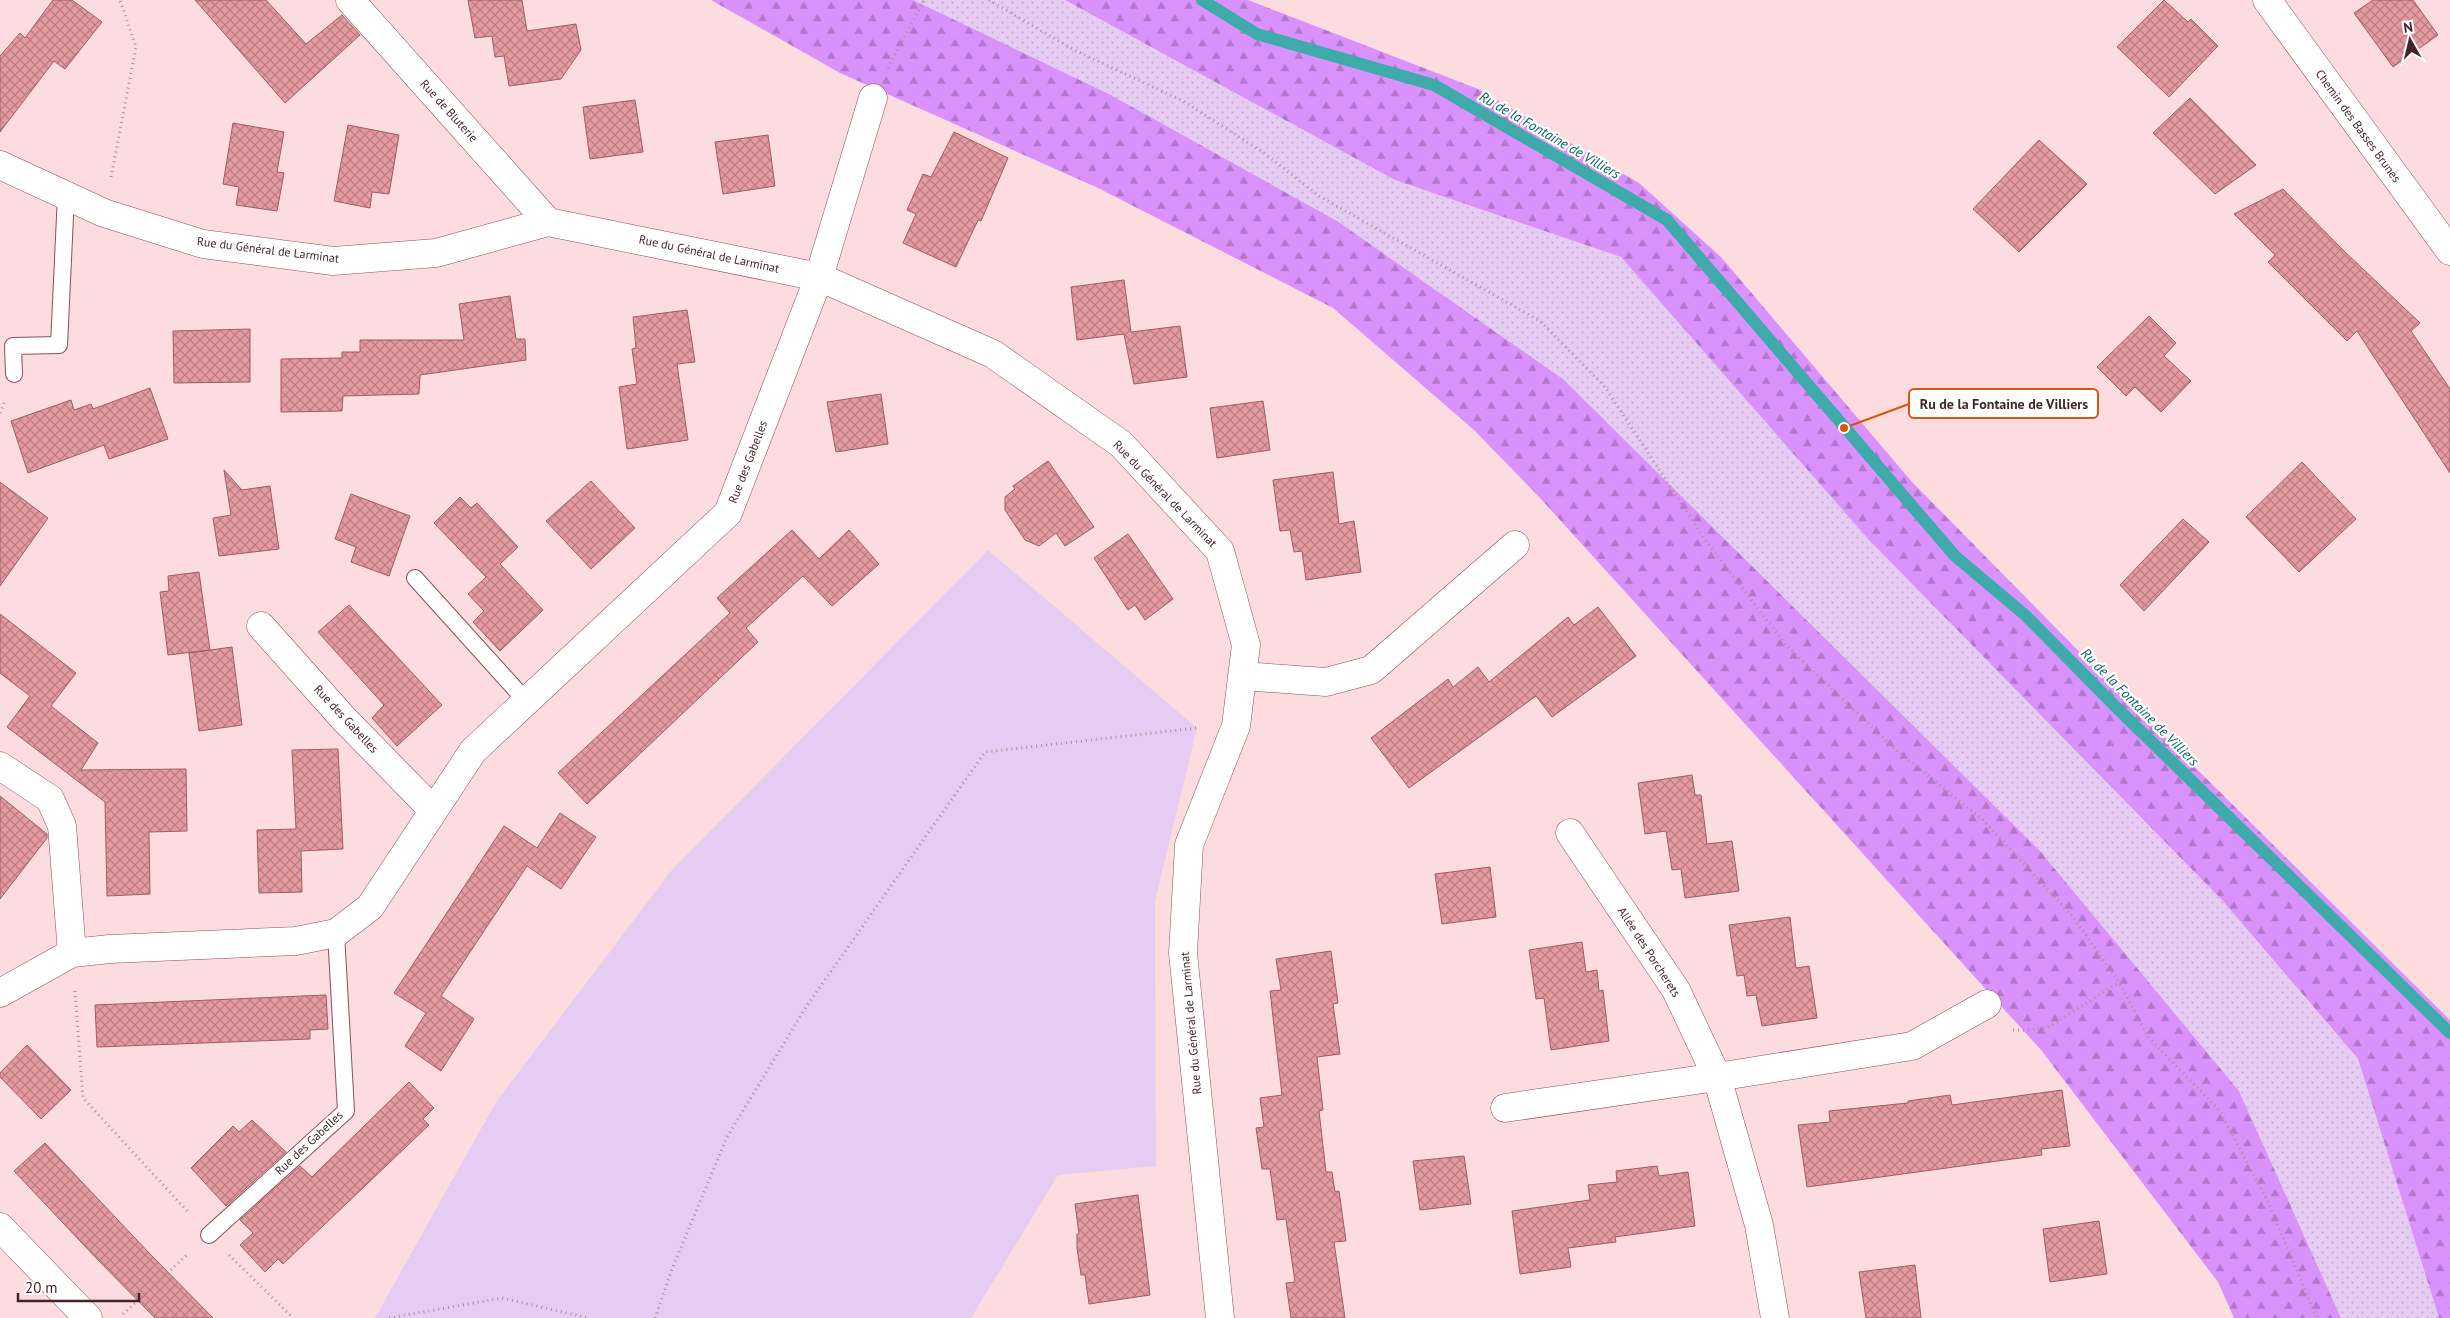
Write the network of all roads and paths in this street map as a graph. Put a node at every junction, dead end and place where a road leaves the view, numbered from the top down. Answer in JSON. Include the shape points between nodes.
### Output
{"nodes":[{"id":1,"x":120,"y":0,"type":"edge"},
{"id":2,"x":350,"y":0,"type":"edge"},
{"id":3,"x":924,"y":0,"type":"edge"},
{"id":4,"x":989,"y":0,"type":"edge"},
{"id":5,"x":2267,"y":0,"type":"edge"},
{"id":6,"x":873,"y":98,"type":"joint"},
{"id":7,"x":0,"y":165,"type":"edge"},
{"id":8,"x":66,"y":195,"type":"junction"},
{"id":9,"x":104,"y":213,"type":"junction"},
{"id":10,"x":548,"y":222,"type":"junction"},
{"id":11,"x":2450,"y":252,"type":"edge"},
{"id":12,"x":819,"y":277,"type":"junction"},
{"id":13,"x":14,"y":374,"type":"dead end"},
{"id":14,"x":1515,"y":545,"type":"dead end"},
{"id":15,"x":415,"y":578,"type":"dead end"},
{"id":16,"x":261,"y":626,"type":"dead end"},
{"id":17,"x":1242,"y":676,"type":"junction"},
{"id":18,"x":526,"y":701,"type":"junction"},
{"id":19,"x":1236,"y":726,"type":"junction"},
{"id":20,"x":0,"y":766,"type":"edge"},
{"id":21,"x":433,"y":810,"type":"junction"},
{"id":22,"x":1570,"y":833,"type":"dead end"},
{"id":23,"x":336,"y":933,"type":"junction"},
{"id":24,"x":72,"y":953,"type":"junction"},
{"id":25,"x":2119,"y":982,"type":"junction"},
{"id":26,"x":0,"y":992,"type":"edge"},
{"id":27,"x":1986,"y":1005,"type":"joint"},
{"id":28,"x":1717,"y":1077,"type":"junction"},
{"id":29,"x":1505,"y":1108,"type":"dead end"},
{"id":30,"x":0,"y":1227,"type":"edge"},
{"id":31,"x":209,"y":1235,"type":"junction"},
{"id":32,"x":88,"y":1318,"type":"edge"},
{"id":33,"x":118,"y":1318,"type":"edge"},
{"id":34,"x":293,"y":1318,"type":"edge"},
{"id":35,"x":389,"y":1318,"type":"edge"},
{"id":36,"x":590,"y":1318,"type":"edge"},
{"id":37,"x":655,"y":1318,"type":"edge"},
{"id":38,"x":1220,"y":1318,"type":"edge"},
{"id":39,"x":1775,"y":1318,"type":"edge"},
{"id":40,"x":2317,"y":1318,"type":"edge"}],
"edges":[{"from":1,"to":9,"type":"path","via":[[136,47]]},
{"from":2,"to":10,"type":"street","name":"Rue de Bluterie"},
{"from":3,"to":6,"type":"path"},
{"from":4,"to":25,"type":"path","via":[[1074,50],[1183,101],[1264,153],[1319,196],[1540,322],[1605,387],[1706,541],[1785,644],[1894,748],[1983,820],[2074,918]]},
{"from":5,"to":11,"type":"street","name":"Chemin des Basses Brunes"},
{"from":6,"to":12,"type":"street","name":"Rue des Gabelles"},
{"from":7,"to":8,"type":"street","name":"Rue du Général de Larminat"},
{"from":8,"to":9,"type":"street","name":"Rue du Général de Larminat"},
{"from":8,"to":13,"type":"lane","via":[[59,345],[13,346]]},
{"from":9,"to":10,"type":"street","name":"Rue du Général de Larminat","via":[[203,244],[333,261],[436,253]]},
{"from":10,"to":12,"type":"street","name":"Rue du Général de Larminat"},
{"from":12,"to":17,"type":"street","name":"Rue du Général de Larminat","via":[[993,354],[1121,444],[1220,551],[1246,645]]},
{"from":12,"to":18,"type":"street","name":"Rue des Gabelles","via":[[728,513]]},
{"from":14,"to":17,"type":"street","via":[[1371,670],[1326,682]]},
{"from":15,"to":18,"type":"lane"},
{"from":16,"to":21,"type":"street","name":"Rue des Gabelles","via":[[344,719]]},
{"from":17,"to":19,"type":"street","name":"Rue du Général de Larminat"},
{"from":18,"to":21,"type":"street","name":"Rue des Gabelles","via":[[473,751]]},
{"from":19,"to":37,"type":"path","via":[[985,752],[806,1007],[727,1137]]},
{"from":19,"to":38,"type":"street","name":"Rue du Général de Larminat","via":[[1190,845],[1183,953]]},
{"from":20,"to":24,"type":"street","via":[[50,799],[62,826]]},
{"from":21,"to":23,"type":"street","name":"Rue des Gabelles","via":[[370,907]]},
{"from":22,"to":28,"type":"street","name":"Allée des Porcherets","via":[[1676,990]]},
{"from":23,"to":24,"type":"street","name":"Rue des Gabelles","via":[[296,941]]},
{"from":23,"to":31,"type":"lane","name":"Rue des Gabelles","via":[[346,1110]]},
{"from":24,"to":26,"type":"street","name":"Rue des Gabelles"},
{"from":24,"to":31,"type":"path","via":[[83,1098]]},
{"from":25,"to":27,"type":"path","via":[[2051,1026],[2032,1030],[2008,1030]]},
{"from":25,"to":40,"type":"path","via":[[2149,1038],[2220,1111],[2267,1200]]},
{"from":27,"to":28,"type":"street","via":[[1912,1046]]},
{"from":28,"to":29,"type":"street"},
{"from":28,"to":39,"type":"street","name":"Allée des Porcherets","via":[[1759,1225]]},
{"from":30,"to":32,"type":"street"},
{"from":31,"to":33,"type":"path"},
{"from":31,"to":34,"type":"path"},
{"from":35,"to":36,"type":"path","via":[[502,1298]]}]}
